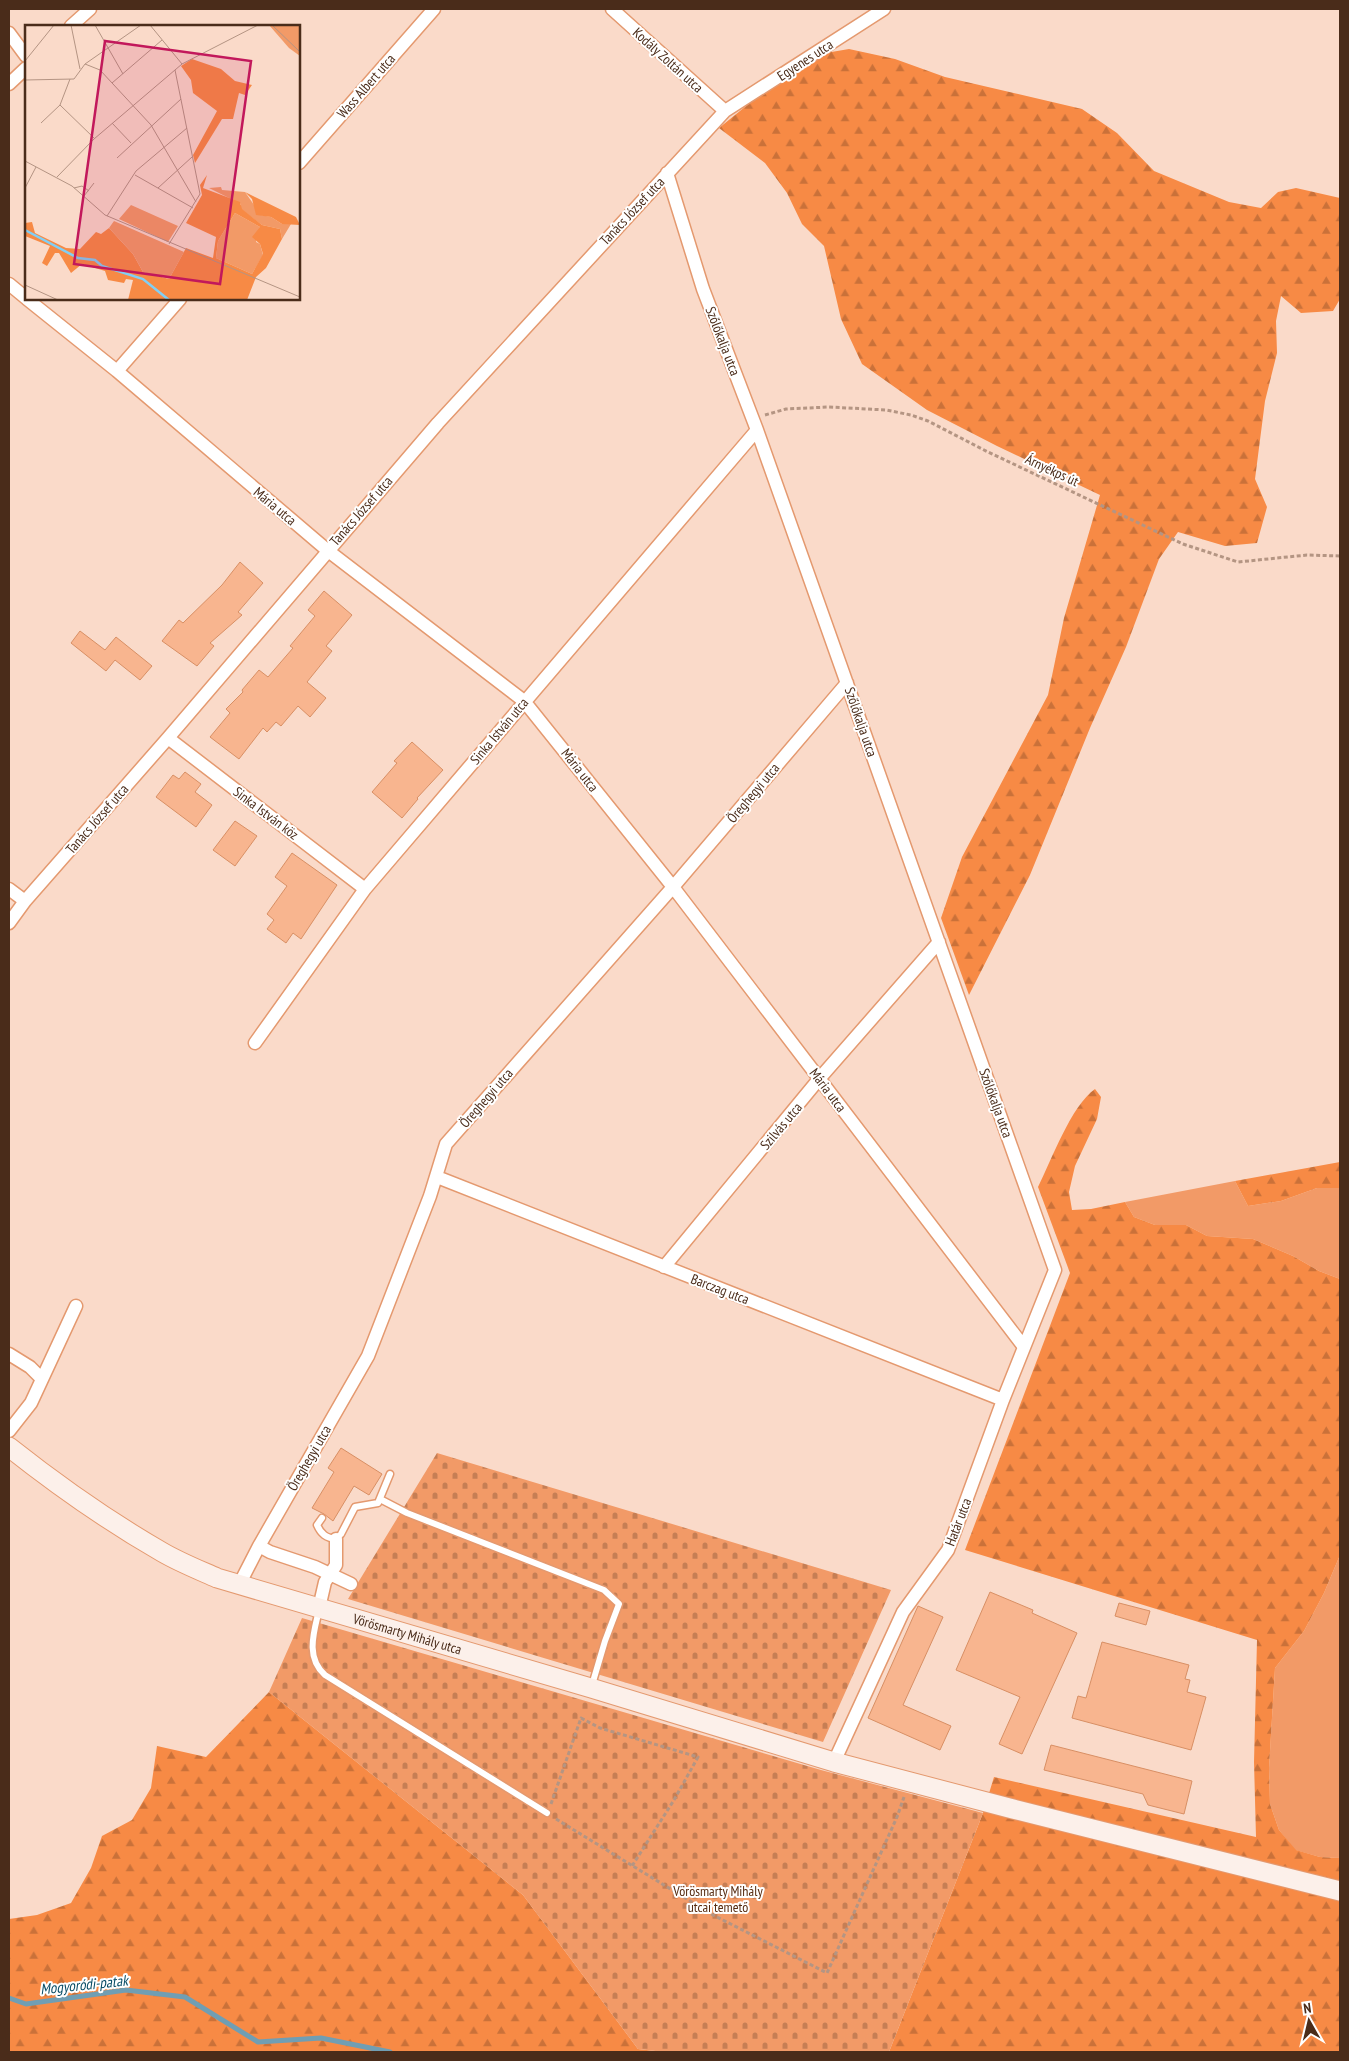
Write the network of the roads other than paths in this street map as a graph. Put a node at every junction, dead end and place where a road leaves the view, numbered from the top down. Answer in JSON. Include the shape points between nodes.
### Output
{"nodes":[{"id":1,"x":90,"y":9,"type":"edge"},
{"id":2,"x":434,"y":9,"type":"edge"},
{"id":3,"x":612,"y":9,"type":"edge"},
{"id":4,"x":884,"y":9,"type":"edge"},
{"id":5,"x":72,"y":25,"type":"edge"},
{"id":6,"x":9,"y":33,"type":"edge"},
{"id":7,"x":25,"y":55,"type":"edge"},
{"id":8,"x":25,"y":69,"type":"edge"},
{"id":9,"x":9,"y":84,"type":"edge"},
{"id":10,"x":725,"y":111,"type":"junction"},
{"id":11,"x":300,"y":162,"type":"edge"},
{"id":12,"x":667,"y":173,"type":"junction"},
{"id":13,"x":9,"y":284,"type":"edge"},
{"id":14,"x":25,"y":296,"type":"edge"},
{"id":15,"x":29,"y":300,"type":"edge"},
{"id":16,"x":179,"y":300,"type":"edge"},
{"id":17,"x":117,"y":371,"type":"junction"},
{"id":18,"x":755,"y":424,"type":"junction"},
{"id":19,"x":327,"y":550,"type":"junction"},
{"id":20,"x":847,"y":683,"type":"junction"},
{"id":21,"x":524,"y":701,"type":"junction"},
{"id":22,"x":168,"y":738,"type":"junction"},
{"id":23,"x":673,"y":887,"type":"junction"},
{"id":24,"x":9,"y":889,"type":"edge"},
{"id":25,"x":365,"y":889,"type":"junction"},
{"id":26,"x":25,"y":901,"type":"junction"},
{"id":27,"x":9,"y":923,"type":"edge"},
{"id":28,"x":939,"y":942,"type":"junction"},
{"id":29,"x":255,"y":1043,"type":"dead end"},
{"id":30,"x":819,"y":1080,"type":"junction"},
{"id":31,"x":437,"y":1177,"type":"junction"},
{"id":32,"x":664,"y":1266,"type":"junction"},
{"id":33,"x":1055,"y":1270,"type":"joint"},
{"id":34,"x":76,"y":1306,"type":"dead end"},
{"id":35,"x":1024,"y":1347,"type":"junction"},
{"id":36,"x":9,"y":1354,"type":"edge"},
{"id":37,"x":42,"y":1379,"type":"junction"},
{"id":38,"x":1003,"y":1400,"type":"junction"},
{"id":39,"x":9,"y":1431,"type":"edge"},
{"id":40,"x":9,"y":1448,"type":"edge"},
{"id":41,"x":390,"y":1474,"type":"dead end"},
{"id":42,"x":380,"y":1498,"type":"junction"},
{"id":43,"x":322,"y":1518,"type":"dead end"},
{"id":44,"x":336,"y":1539,"type":"junction"},
{"id":45,"x":259,"y":1546,"type":"junction"},
{"id":46,"x":330,"y":1574,"type":"junction"},
{"id":47,"x":351,"y":1584,"type":"dead end"},
{"id":48,"x":239,"y":1585,"type":"junction"},
{"id":49,"x":319,"y":1608,"type":"junction"},
{"id":50,"x":591,"y":1688,"type":"junction"},
{"id":51,"x":834,"y":1762,"type":"junction"},
{"id":52,"x":547,"y":1813,"type":"road end"},
{"id":53,"x":1340,"y":1892,"type":"edge"}],
"edges":[{"from":1,"to":5,"type":"street"},
{"from":2,"to":11,"type":"street","name":"Wass Albert utca"},
{"from":3,"to":10,"type":"street","name":"Kodály Zoltán utca"},
{"from":4,"to":10,"type":"street","name":"Egyenes utca"},
{"from":6,"to":7,"type":"street"},
{"from":8,"to":9,"type":"street"},
{"from":10,"to":12,"type":"street","name":"Tanács József utca"},
{"from":12,"to":18,"type":"street","name":"Szőlőkalja utca","via":[[703,289]]},
{"from":12,"to":19,"type":"street","name":"Tanács József utca","via":[[438,423]]},
{"from":13,"to":14,"type":"street","name":"Mária utca"},
{"from":15,"to":17,"type":"street","name":"Mária utca"},
{"from":16,"to":17,"type":"street"},
{"from":17,"to":19,"type":"street","name":"Mária utca"},
{"from":18,"to":20,"type":"street","name":"Szőlőkalja utca"},
{"from":18,"to":21,"type":"street","name":"Sinka István utca"},
{"from":19,"to":21,"type":"street","name":"Mária utca"},
{"from":19,"to":22,"type":"street","name":"Tanács József utca"},
{"from":20,"to":23,"type":"street","name":"Öreghegyi utca"},
{"from":20,"to":28,"type":"street","name":"Szőlőkalja utca"},
{"from":21,"to":23,"type":"street","name":"Mária utca"},
{"from":21,"to":25,"type":"street","name":"Sinka István utca"},
{"from":22,"to":25,"type":"street","name":"Sinka István köz"},
{"from":22,"to":26,"type":"street","name":"Tanács József utca"},
{"from":23,"to":30,"type":"street","name":"Mária utca"},
{"from":23,"to":31,"type":"street","name":"Öreghegyi utca","via":[[446,1144]]},
{"from":24,"to":26,"type":"street"},
{"from":25,"to":29,"type":"street","name":"Sinka István utca"},
{"from":26,"to":27,"type":"street","name":"Tanács József utca"},
{"from":28,"to":30,"type":"street","name":"Szilvás utca"},
{"from":28,"to":33,"type":"street","name":"Szőlőkalja utca"},
{"from":30,"to":32,"type":"street","name":"Szilvás utca"},
{"from":30,"to":35,"type":"street","name":"Mária utca"},
{"from":31,"to":32,"type":"street","name":"Barczag utca"},
{"from":31,"to":45,"type":"street","name":"Öreghegyi utca","via":[[368,1356]]},
{"from":32,"to":38,"type":"street","name":"Barczag utca"},
{"from":33,"to":35,"type":"street","name":"Határ utca"},
{"from":34,"to":37,"type":"street"},
{"from":35,"to":38,"type":"street","name":"Határ utca"},
{"from":36,"to":37,"type":"street"},
{"from":37,"to":39,"type":"street","via":[[31,1403]]},
{"from":38,"to":51,"type":"street","name":"Határ utca","via":[[948,1550],[903,1612]]},
{"from":40,"to":48,"type":"main road","name":"Vörösmarty Mihály utca","via":[[48,1478],[163,1553]]},
{"from":41,"to":42,"type":"lane"},
{"from":42,"to":44,"type":"lane","via":[[378,1503],[355,1507]]},
{"from":42,"to":50,"type":"lane","via":[[407,1513],[604,1590],[619,1604]]},
{"from":43,"to":44,"type":"lane","via":[[317,1524],[320,1532]]},
{"from":44,"to":46,"type":"street","via":[[336,1565]]},
{"from":45,"to":46,"type":"street"},
{"from":45,"to":48,"type":"street","name":"Öreghegyi utca"},
{"from":46,"to":47,"type":"street"},
{"from":46,"to":49,"type":"street"},
{"from":48,"to":49,"type":"main road","name":"Vörösmarty Mihály utca"},
{"from":49,"to":50,"type":"main road","name":"Vörösmarty Mihály utca"},
{"from":49,"to":52,"type":"lane","via":[[312,1646],[317,1668]]},
{"from":50,"to":51,"type":"main road","name":"Vörösmarty Mihály utca"},
{"from":51,"to":53,"type":"main road","name":"Vörösmarty Mihály utca"}]}
